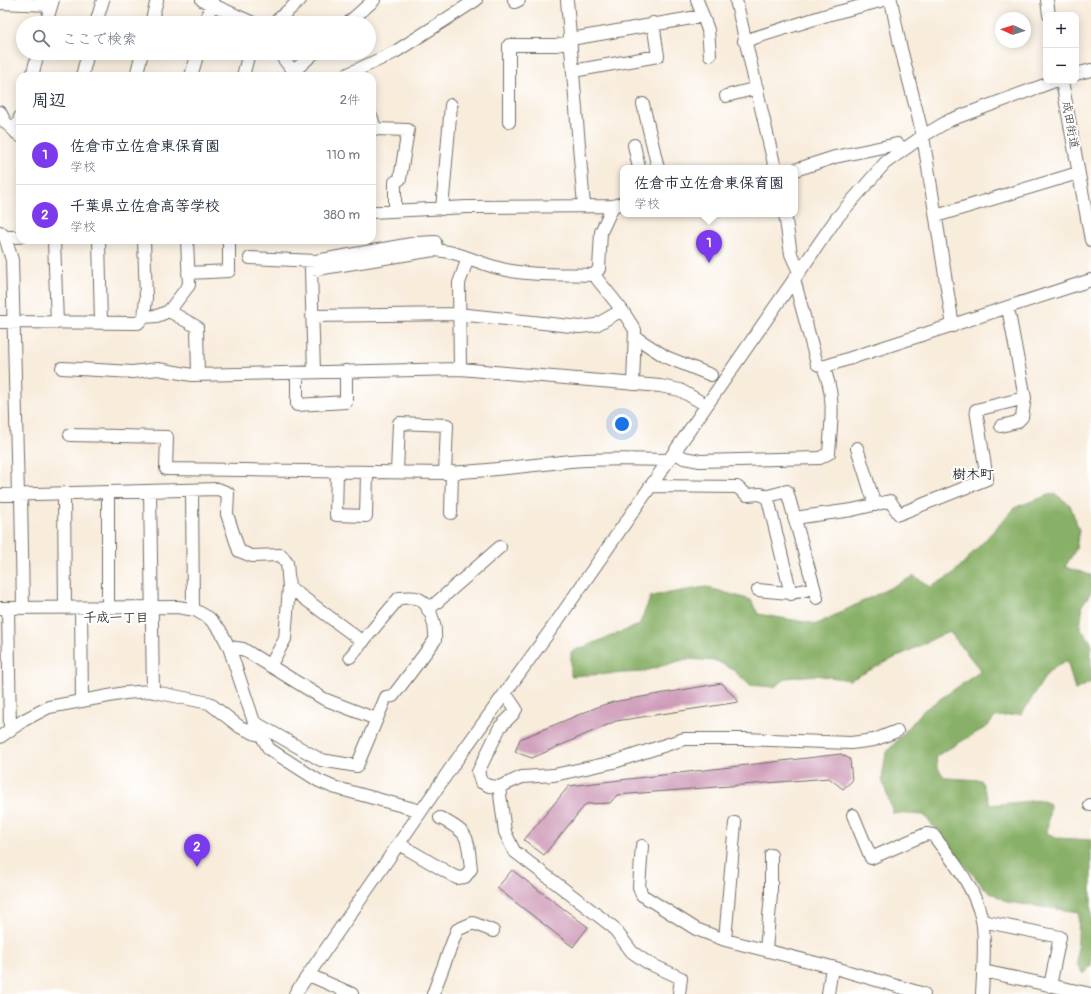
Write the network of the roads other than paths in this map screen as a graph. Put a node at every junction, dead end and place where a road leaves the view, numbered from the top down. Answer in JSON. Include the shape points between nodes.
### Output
{"nodes":[{"id":1,"x":103,"y":0,"type":"edge"},
{"id":2,"x":157,"y":0,"type":"edge"},
{"id":3,"x":300,"y":0,"type":"edge"},
{"id":4,"x":374,"y":0,"type":"edge"},
{"id":5,"x":476,"y":0,"type":"edge"},
{"id":6,"x":514,"y":0,"type":"edge"},
{"id":7,"x":519,"y":0,"type":"edge"},
{"id":8,"x":568,"y":0,"type":"edge"},
{"id":9,"x":697,"y":0,"type":"edge"},
{"id":10,"x":736,"y":0,"type":"edge"},
{"id":11,"x":884,"y":0,"type":"edge"},
{"id":12,"x":891,"y":0,"type":"edge"},
{"id":13,"x":1047,"y":0,"type":"edge"},
{"id":14,"x":208,"y":1,"type":"edge"},
{"id":15,"x":0,"y":3,"type":"edge"},
{"id":16,"x":52,"y":3,"type":"edge"},
{"id":17,"x":1049,"y":12,"type":"edge"},
{"id":18,"x":48,"y":16,"type":"edge"},
{"id":19,"x":98,"y":16,"type":"edge"},
{"id":20,"x":153,"y":16,"type":"edge"},
{"id":21,"x":207,"y":16,"type":"edge"},
{"id":22,"x":239,"y":16,"type":"edge"},
{"id":23,"x":282,"y":16,"type":"edge"},
{"id":24,"x":356,"y":16,"type":"edge"},
{"id":25,"x":703,"y":16,"type":"junction"},
{"id":26,"x":653,"y":23,"type":"junction"},
{"id":27,"x":571,"y":40,"type":"junction"},
{"id":28,"x":744,"y":41,"type":"junction"},
{"id":29,"x":710,"y":55,"type":"dead end"},
{"id":30,"x":36,"y":60,"type":"edge"},
{"id":31,"x":86,"y":60,"type":"edge"},
{"id":32,"x":140,"y":60,"type":"edge"},
{"id":33,"x":196,"y":60,"type":"edge"},
{"id":34,"x":247,"y":60,"type":"edge"},
{"id":35,"x":284,"y":60,"type":"edge"},
{"id":36,"x":308,"y":60,"type":"edge"},
{"id":37,"x":1091,"y":70,"type":"edge"},
{"id":38,"x":573,"y":71,"type":"junction"},
{"id":39,"x":33,"y":72,"type":"edge"},
{"id":40,"x":83,"y":72,"type":"edge"},
{"id":41,"x":137,"y":72,"type":"edge"},
{"id":42,"x":193,"y":72,"type":"edge"},
{"id":43,"x":244,"y":72,"type":"edge"},
{"id":44,"x":293,"y":72,"type":"edge"},
{"id":45,"x":297,"y":72,"type":"edge"},
{"id":46,"x":353,"y":72,"type":"edge"},
{"id":47,"x":1079,"y":73,"type":"edge"},
{"id":48,"x":1047,"y":84,"type":"edge"},
{"id":49,"x":1063,"y":84,"type":"edge"},
{"id":50,"x":757,"y":88,"type":"junction"},
{"id":51,"x":726,"y":96,"type":"dead end"},
{"id":52,"x":643,"y":104,"type":"dead end"},
{"id":53,"x":451,"y":105,"type":"dead end"},
{"id":54,"x":0,"y":112,"type":"edge"},
{"id":55,"x":509,"y":122,"type":"dead end"},
{"id":56,"x":376,"y":129,"type":"edge"},
{"id":57,"x":16,"y":132,"type":"edge"},
{"id":58,"x":923,"y":136,"type":"junction"},
{"id":59,"x":634,"y":144,"type":"dead end"},
{"id":60,"x":904,"y":149,"type":"junction"},
{"id":61,"x":638,"y":165,"type":"edge"},
{"id":62,"x":657,"y":165,"type":"edge"},
{"id":63,"x":774,"y":165,"type":"edge"},
{"id":64,"x":798,"y":169,"type":"edge"},
{"id":65,"x":1078,"y":173,"type":"junction"},
{"id":66,"x":618,"y":205,"type":"edge"},
{"id":67,"x":584,"y":206,"type":"junction"},
{"id":68,"x":442,"y":209,"type":"junction"},
{"id":69,"x":376,"y":212,"type":"edge"},
{"id":70,"x":395,"y":212,"type":"junction"},
{"id":71,"x":936,"y":216,"type":"junction"},
{"id":72,"x":785,"y":217,"type":"edge"},
{"id":73,"x":2,"y":234,"type":"edge"},
{"id":74,"x":16,"y":236,"type":"edge"},
{"id":75,"x":1091,"y":240,"type":"edge"},
{"id":76,"x":54,"y":244,"type":"edge"},
{"id":77,"x":99,"y":244,"type":"edge"},
{"id":78,"x":144,"y":244,"type":"edge"},
{"id":79,"x":187,"y":244,"type":"edge"},
{"id":80,"x":229,"y":244,"type":"edge"},
{"id":81,"x":437,"y":250,"type":"junction"},
{"id":82,"x":250,"y":258,"type":"dead end"},
{"id":83,"x":468,"y":258,"type":"junction"},
{"id":84,"x":188,"y":273,"type":"junction"},
{"id":85,"x":594,"y":275,"type":"junction"},
{"id":86,"x":797,"y":275,"type":"junction"},
{"id":87,"x":0,"y":279,"type":"edge"},
{"id":88,"x":12,"y":279,"type":"junction"},
{"id":89,"x":1091,"y":280,"type":"edge"},
{"id":90,"x":1008,"y":308,"type":"junction"},
{"id":91,"x":622,"y":310,"type":"junction"},
{"id":92,"x":169,"y":311,"type":"junction"},
{"id":93,"x":458,"y":314,"type":"junction"},
{"id":94,"x":312,"y":316,"type":"junction"},
{"id":95,"x":144,"y":317,"type":"junction"},
{"id":96,"x":0,"y":322,"type":"edge"},
{"id":97,"x":13,"y":322,"type":"junction"},
{"id":98,"x":57,"y":323,"type":"junction"},
{"id":99,"x":101,"y":323,"type":"junction"},
{"id":100,"x":953,"y":326,"type":"junction"},
{"id":101,"x":635,"y":337,"type":"junction"},
{"id":102,"x":823,"y":367,"type":"junction"},
{"id":103,"x":62,"y":368,"type":"dead end"},
{"id":104,"x":460,"y":369,"type":"junction"},
{"id":105,"x":346,"y":371,"type":"junction"},
{"id":106,"x":314,"y":372,"type":"junction"},
{"id":107,"x":297,"y":373,"type":"junction"},
{"id":108,"x":198,"y":375,"type":"junction"},
{"id":109,"x":711,"y":375,"type":"dead end"},
{"id":110,"x":633,"y":384,"type":"junction"},
{"id":111,"x":1026,"y":398,"type":"junction"},
{"id":112,"x":706,"y":405,"type":"junction"},
{"id":113,"x":1001,"y":426,"type":"dead end"},
{"id":114,"x":70,"y":434,"type":"dead end"},
{"id":115,"x":857,"y":448,"type":"dead end"},
{"id":116,"x":671,"y":456,"type":"junction"},
{"id":117,"x":337,"y":471,"type":"junction"},
{"id":118,"x":367,"y":472,"type":"junction"},
{"id":119,"x":397,"y":472,"type":"junction"},
{"id":120,"x":448,"y":472,"type":"junction"},
{"id":121,"x":650,"y":486,"type":"junction"},
{"id":122,"x":192,"y":490,"type":"junction"},
{"id":123,"x":150,"y":491,"type":"junction"},
{"id":124,"x":108,"y":492,"type":"junction"},
{"id":125,"x":64,"y":494,"type":"junction"},
{"id":126,"x":0,"y":495,"type":"edge"},
{"id":127,"x":20,"y":495,"type":"junction"},
{"id":128,"x":765,"y":497,"type":"junction"},
{"id":129,"x":875,"y":505,"type":"junction"},
{"id":130,"x":451,"y":512,"type":"dead end"},
{"id":131,"x":794,"y":518,"type":"junction"},
{"id":132,"x":500,"y":547,"type":"dead end"},
{"id":133,"x":289,"y":587,"type":"junction"},
{"id":134,"x":758,"y":590,"type":"dead end"},
{"id":135,"x":791,"y":594,"type":"junction"},
{"id":136,"x":108,"y":607,"type":"junction"},
{"id":137,"x":152,"y":607,"type":"junction"},
{"id":138,"x":4,"y":608,"type":"edge"},
{"id":139,"x":23,"y":608,"type":"junction"},
{"id":140,"x":65,"y":608,"type":"junction"},
{"id":141,"x":81,"y":608,"type":"junction"},
{"id":142,"x":193,"y":610,"type":"junction"},
{"id":143,"x":428,"y":610,"type":"junction"},
{"id":144,"x":363,"y":642,"type":"junction"},
{"id":145,"x":229,"y":647,"type":"junction"},
{"id":146,"x":350,"y":657,"type":"dead end"},
{"id":147,"x":270,"y":666,"type":"junction"},
{"id":148,"x":153,"y":692,"type":"junction"},
{"id":149,"x":505,"y":692,"type":"junction"},
{"id":150,"x":82,"y":701,"type":"junction"},
{"id":151,"x":376,"y":719,"type":"junction"},
{"id":152,"x":256,"y":727,"type":"junction"},
{"id":153,"x":10,"y":730,"type":"junction"},
{"id":154,"x":897,"y":731,"type":"dead end"},
{"id":155,"x":0,"y":737,"type":"edge"},
{"id":156,"x":498,"y":787,"type":"junction"},
{"id":157,"x":421,"y":811,"type":"junction"},
{"id":158,"x":853,"y":815,"type":"dead end"},
{"id":159,"x":440,"y":818,"type":"dead end"},
{"id":160,"x":735,"y":823,"type":"dead end"},
{"id":161,"x":399,"y":844,"type":"junction"},
{"id":162,"x":642,"y":846,"type":"dead end"},
{"id":163,"x":771,"y":855,"type":"dead end"},
{"id":164,"x":982,"y":921,"type":"junction"},
{"id":165,"x":493,"y":931,"type":"dead end"},
{"id":166,"x":725,"y":940,"type":"junction"},
{"id":167,"x":766,"y":950,"type":"junction"},
{"id":168,"x":832,"y":967,"type":"junction"},
{"id":169,"x":983,"y":971,"type":"junction"},
{"id":170,"x":309,"y":975,"type":"junction"},
{"id":171,"x":1050,"y":986,"type":"junction"},
{"id":172,"x":295,"y":994,"type":"edge"},
{"id":173,"x":352,"y":994,"type":"edge"},
{"id":174,"x":433,"y":994,"type":"edge"},
{"id":175,"x":678,"y":994,"type":"edge"},
{"id":176,"x":828,"y":994,"type":"edge"},
{"id":177,"x":924,"y":994,"type":"edge"},
{"id":178,"x":982,"y":994,"type":"edge"},
{"id":179,"x":1091,"y":994,"type":"edge"}],
"edges":[{"from":1,"to":19,"type":"street"},
{"from":2,"to":20,"type":"street"},
{"from":3,"to":23,"type":"street"},
{"from":4,"to":24,"type":"street"},
{"from":5,"to":46,"type":"street","via":[[396,52]]},
{"from":6,"to":7,"type":"street"},
{"from":8,"to":27,"type":"street"},
{"from":9,"to":25,"type":"street"},
{"from":10,"to":28,"type":"street"},
{"from":11,"to":28,"type":"street"},
{"from":12,"to":58,"type":"street"},
{"from":13,"to":17,"type":"street"},
{"from":14,"to":21,"type":"street"},
{"from":14,"to":22,"type":"street"},
{"from":15,"to":16,"type":"street"},
{"from":16,"to":18,"type":"street"},
{"from":25,"to":26,"type":"street"},
{"from":25,"to":29,"type":"street","via":[[708,30]]},
{"from":26,"to":27,"type":"street"},
{"from":26,"to":38,"type":"street","via":[[658,56]]},
{"from":27,"to":38,"type":"street"},
{"from":27,"to":55,"type":"street","via":[[556,45],[509,45]]},
{"from":28,"to":50,"type":"street"},
{"from":30,"to":39,"type":"street"},
{"from":31,"to":40,"type":"street"},
{"from":32,"to":41,"type":"street"},
{"from":33,"to":42,"type":"street"},
{"from":34,"to":43,"type":"street"},
{"from":35,"to":44,"type":"street"},
{"from":36,"to":45,"type":"street"},
{"from":37,"to":47,"type":"street"},
{"from":38,"to":67,"type":"street"},
{"from":48,"to":58,"type":"street","via":[[950,120]]},
{"from":49,"to":65,"type":"street","name":"成田街道"},
{"from":50,"to":51,"type":"street"},
{"from":50,"to":63,"type":"street"},
{"from":52,"to":62,"type":"street"},
{"from":53,"to":68,"type":"street"},
{"from":54,"to":57,"type":"street","via":[[5,122]]},
{"from":56,"to":70,"type":"street","via":[[408,130],[400,179],[395,182]]},
{"from":58,"to":60,"type":"street"},
{"from":58,"to":71,"type":"street"},
{"from":59,"to":61,"type":"street"},
{"from":60,"to":64,"type":"street","via":[[897,144],[869,149]]},
{"from":60,"to":86,"type":"street","via":[[885,163],[836,219]]},
{"from":65,"to":71,"type":"street"},
{"from":65,"to":75,"type":"street","name":"成田街道"},
{"from":66,"to":67,"type":"street"},
{"from":66,"to":85,"type":"street","via":[[602,232],[599,269]]},
{"from":67,"to":68,"type":"street"},
{"from":68,"to":70,"type":"street"},
{"from":69,"to":70,"type":"street"},
{"from":71,"to":100,"type":"street"},
{"from":72,"to":86,"type":"street"},
{"from":73,"to":74,"type":"street"},
{"from":73,"to":88,"type":"street","via":[[12,260]]},
{"from":76,"to":98,"type":"street"},
{"from":77,"to":99,"type":"street"},
{"from":78,"to":95,"type":"street"},
{"from":79,"to":84,"type":"street"},
{"from":80,"to":84,"type":"street","via":[[229,271]]},
{"from":81,"to":82,"type":"street","via":[[435,242],[316,261]]},
{"from":81,"to":83,"type":"street","via":[[454,252]]},
{"from":81,"to":94,"type":"street","via":[[311,270]]},
{"from":83,"to":85,"type":"street","via":[[514,272]]},
{"from":83,"to":93,"type":"street","via":[[459,283]]},
{"from":84,"to":92,"type":"street","via":[[189,285]]},
{"from":85,"to":91,"type":"street"},
{"from":86,"to":102,"type":"street","via":[[816,364]]},
{"from":86,"to":112,"type":"street"},
{"from":87,"to":88,"type":"street"},
{"from":88,"to":97,"type":"street"},
{"from":89,"to":90,"type":"street"},
{"from":90,"to":100,"type":"street"},
{"from":90,"to":111,"type":"street"},
{"from":91,"to":93,"type":"street","via":[[596,326],[580,327]]},
{"from":91,"to":101,"type":"street","via":[[635,330]]},
{"from":92,"to":95,"type":"street","via":[[157,316]]},
{"from":92,"to":108,"type":"street","via":[[196,327]]},
{"from":93,"to":94,"type":"street"},
{"from":93,"to":104,"type":"street"},
{"from":94,"to":106,"type":"street"},
{"from":95,"to":99,"type":"street","via":[[138,323]]},
{"from":96,"to":97,"type":"street"},
{"from":97,"to":98,"type":"street"},
{"from":97,"to":127,"type":"street"},
{"from":98,"to":99,"type":"street"},
{"from":100,"to":102,"type":"street"},
{"from":101,"to":109,"type":"street","via":[[666,357]]},
{"from":101,"to":110,"type":"street"},
{"from":102,"to":116,"type":"street","via":[[832,399],[829,453],[820,458],[700,461]]},
{"from":103,"to":108,"type":"street","via":[[133,372],[158,369]]},
{"from":104,"to":105,"type":"street"},
{"from":104,"to":110,"type":"street"},
{"from":105,"to":106,"type":"street"},
{"from":105,"to":107,"type":"street","via":[[346,402],[297,405]]},
{"from":106,"to":107,"type":"street"},
{"from":107,"to":108,"type":"street"},
{"from":110,"to":112,"type":"street","via":[[680,390]]},
{"from":111,"to":113,"type":"street","via":[[1022,417],[1017,422]]},
{"from":111,"to":129,"type":"street","via":[[976,410],[987,479],[899,514],[890,501]]},
{"from":112,"to":116,"type":"street"},
{"from":114,"to":117,"type":"street","via":[[167,437],[166,469]]},
{"from":115,"to":129,"type":"street"},
{"from":116,"to":120,"type":"street","via":[[571,461],[540,466]]},
{"from":116,"to":121,"type":"street"},
{"from":117,"to":118,"type":"street"},
{"from":117,"to":118,"type":"street","via":[[336,515],[366,516]]},
{"from":118,"to":119,"type":"street"},
{"from":119,"to":120,"type":"street"},
{"from":119,"to":120,"type":"street","via":[[399,423],[447,425]]},
{"from":120,"to":130,"type":"street"},
{"from":121,"to":128,"type":"street","via":[[737,487],[746,495],[761,494]]},
{"from":121,"to":149,"type":"street"},
{"from":122,"to":123,"type":"street"},
{"from":122,"to":133,"type":"street","via":[[218,489],[228,493],[227,514],[239,551],[252,556],[281,555],[287,563]]},
{"from":122,"to":142,"type":"street"},
{"from":123,"to":124,"type":"street"},
{"from":123,"to":137,"type":"street"},
{"from":124,"to":125,"type":"street"},
{"from":124,"to":136,"type":"street"},
{"from":125,"to":127,"type":"street"},
{"from":125,"to":140,"type":"street"},
{"from":126,"to":127,"type":"street"},
{"from":127,"to":139,"type":"street"},
{"from":128,"to":131,"type":"street","via":[[787,491]]},
{"from":128,"to":135,"type":"street","via":[[768,499]]},
{"from":129,"to":131,"type":"street"},
{"from":131,"to":135,"type":"street","via":[[815,592]]},
{"from":132,"to":143,"type":"street"},
{"from":133,"to":144,"type":"street"},
{"from":133,"to":147,"type":"street","via":[[285,639]]},
{"from":134,"to":135,"type":"street"},
{"from":136,"to":137,"type":"street"},
{"from":136,"to":141,"type":"street"},
{"from":137,"to":142,"type":"street"},
{"from":137,"to":148,"type":"street"},
{"from":138,"to":139,"type":"street"},
{"from":138,"to":153,"type":"street"},
{"from":139,"to":140,"type":"street"},
{"from":140,"to":141,"type":"street"},
{"from":141,"to":150,"type":"street"},
{"from":142,"to":145,"type":"street","via":[[209,618],[220,630]]},
{"from":143,"to":144,"type":"street","via":[[424,603],[416,598],[399,598]]},
{"from":143,"to":151,"type":"street","via":[[436,630],[435,640],[394,696],[386,697]]},
{"from":144,"to":146,"type":"street"},
{"from":145,"to":147,"type":"street","via":[[243,649]]},
{"from":145,"to":152,"type":"street"},
{"from":147,"to":151,"type":"street","via":[[324,699]]},
{"from":148,"to":150,"type":"street","via":[[125,693]]},
{"from":148,"to":152,"type":"street","via":[[209,703],[240,727],[256,734]]},
{"from":149,"to":156,"type":"street","via":[[516,709],[500,728],[478,772],[481,782]]},
{"from":149,"to":157,"type":"street"},
{"from":150,"to":153,"type":"street","via":[[49,708]]},
{"from":151,"to":152,"type":"street","via":[[357,766],[321,760]]},
{"from":152,"to":157,"type":"street","via":[[269,749],[319,781]]},
{"from":153,"to":155,"type":"street"},
{"from":154,"to":156,"type":"street","via":[[874,740],[851,743],[745,738],[684,739],[614,762],[554,775],[522,777]]},
{"from":156,"to":175,"type":"street","via":[[505,832],[514,851],[613,926],[632,952],[648,963],[681,978]]},
{"from":157,"to":161,"type":"street"},
{"from":158,"to":164,"type":"street","via":[[871,858],[926,834],[933,835],[962,872]]},
{"from":159,"to":161,"type":"street","via":[[457,826],[468,837],[471,869],[465,877],[458,878]]},
{"from":160,"to":166,"type":"street"},
{"from":161,"to":170,"type":"street"},
{"from":162,"to":166,"type":"street","via":[[639,888],[642,895],[696,929]]},
{"from":163,"to":167,"type":"street","via":[[772,895]]},
{"from":164,"to":169,"type":"street"},
{"from":164,"to":171,"type":"street","via":[[1060,937]]},
{"from":165,"to":174,"type":"street","via":[[474,923],[457,930]]},
{"from":166,"to":167,"type":"street"},
{"from":167,"to":168,"type":"street"},
{"from":168,"to":176,"type":"street"},
{"from":168,"to":177,"type":"street"},
{"from":169,"to":171,"type":"street"},
{"from":169,"to":178,"type":"street"},
{"from":170,"to":172,"type":"street"},
{"from":170,"to":173,"type":"street"},
{"from":171,"to":179,"type":"street"}]}
